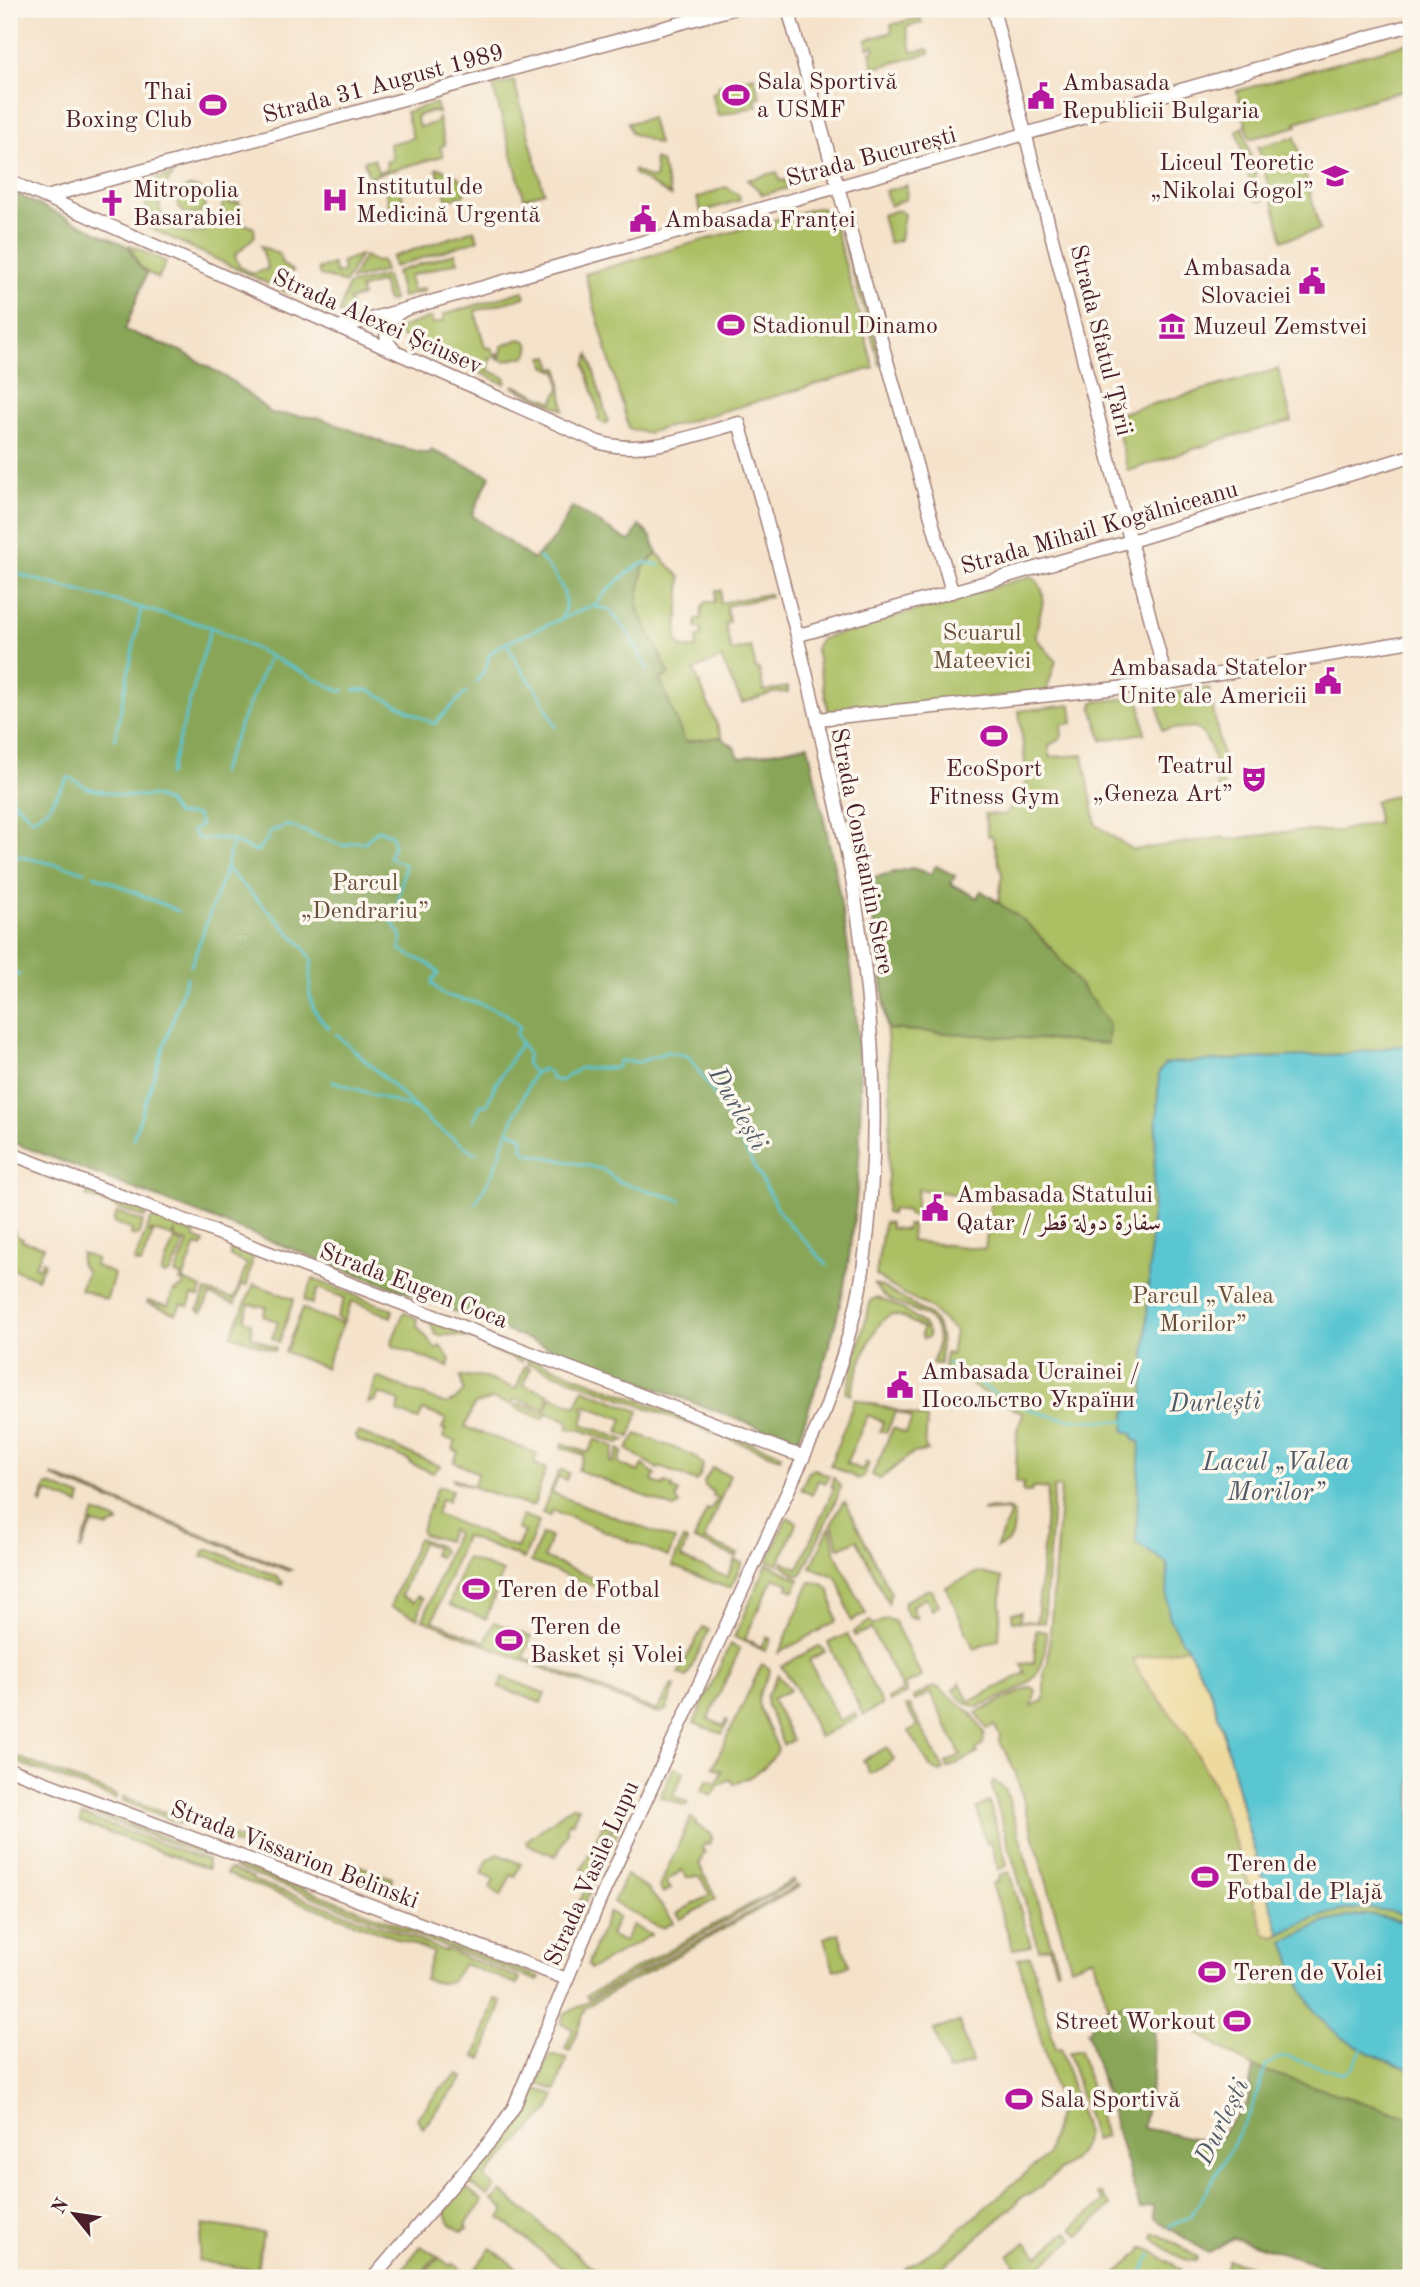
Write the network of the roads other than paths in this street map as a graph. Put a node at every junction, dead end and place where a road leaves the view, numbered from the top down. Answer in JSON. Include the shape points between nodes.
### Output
{"nodes":[{"id":1,"x":733,"y":9,"type":"edge"},
{"id":2,"x":788,"y":9,"type":"edge"},
{"id":3,"x":993,"y":9,"type":"edge"},
{"id":4,"x":1411,"y":25,"type":"edge"},
{"id":5,"x":1027,"y":135,"type":"junction"},
{"id":6,"x":9,"y":181,"type":"edge"},
{"id":7,"x":838,"y":187,"type":"junction"},
{"id":8,"x":46,"y":197,"type":"junction"},
{"id":9,"x":406,"y":309,"type":"junction"},
{"id":10,"x":342,"y":327,"type":"junction"},
{"id":11,"x":398,"y":353,"type":"junction"},
{"id":12,"x":739,"y":423,"type":"joint"},
{"id":13,"x":1411,"y":456,"type":"edge"},
{"id":14,"x":1131,"y":541,"type":"junction"},
{"id":15,"x":952,"y":592,"type":"junction"},
{"id":16,"x":799,"y":635,"type":"junction"},
{"id":17,"x":1411,"y":641,"type":"edge"},
{"id":18,"x":1167,"y":683,"type":"junction"},
{"id":19,"x":818,"y":719,"type":"junction"},
{"id":20,"x":9,"y":1153,"type":"edge"},
{"id":21,"x":804,"y":1456,"type":"junction"},
{"id":22,"x":9,"y":1769,"type":"edge"},
{"id":23,"x":567,"y":1979,"type":"junction"},
{"id":24,"x":373,"y":2278,"type":"edge"}],
"edges":[{"from":1,"to":8,"type":"main road","name":"Strada 31 August 1989"},
{"from":2,"to":7,"type":"main road"},
{"from":3,"to":5,"type":"main road","name":"Strada Sfatul Țării"},
{"from":4,"to":5,"type":"main road","name":"Strada București"},
{"from":5,"to":7,"type":"main road","name":"Strada București"},
{"from":5,"to":14,"type":"main road","name":"Strada Sfatul Țării"},
{"from":6,"to":8,"type":"main road","name":"Strada Alexei Șciusev"},
{"from":7,"to":9,"type":"main road","name":"Strada București"},
{"from":7,"to":15,"type":"main road"},
{"from":8,"to":10,"type":"main road","name":"Strada Alexei Șciusev"},
{"from":9,"to":10,"type":"main road","name":"Strada București"},
{"from":9,"to":11,"type":"main road","via":[[392,318],[386,330],[388,344]]},
{"from":10,"to":11,"type":"main road","name":"Strada Alexei Șciusev"},
{"from":11,"to":12,"type":"main road","name":"Strada Alexei Șciusev","via":[[615,447],[641,448]]},
{"from":12,"to":16,"type":"main road","name":"Strada Constantin Stere"},
{"from":13,"to":14,"type":"main road","name":"Strada Mihail Kogălniceanu"},
{"from":14,"to":15,"type":"main road","name":"Strada Mihail Kogălniceanu"},
{"from":14,"to":18,"type":"main road","name":"Strada Sfatul Țării"},
{"from":15,"to":16,"type":"main road","name":"Strada Mihail Kogălniceanu"},
{"from":16,"to":19,"type":"main road","name":"Strada Constantin Stere"},
{"from":17,"to":18,"type":"main road"},
{"from":18,"to":19,"type":"main road"},
{"from":19,"to":21,"type":"main road","name":"Strada Constantin Stere","via":[[853,883],[863,956],[872,1028],[875,1138],[872,1198],[856,1301],[830,1396]]},
{"from":20,"to":21,"type":"main road","name":"Strada Eugen Coca"},
{"from":21,"to":23,"type":"main road","name":"Strada Vasile Lupu"},
{"from":22,"to":23,"type":"main road","name":"Strada Vissarion Belinski"},
{"from":23,"to":24,"type":"main road","name":"Strada Vasile Lupu","via":[[506,2120]]}]}
